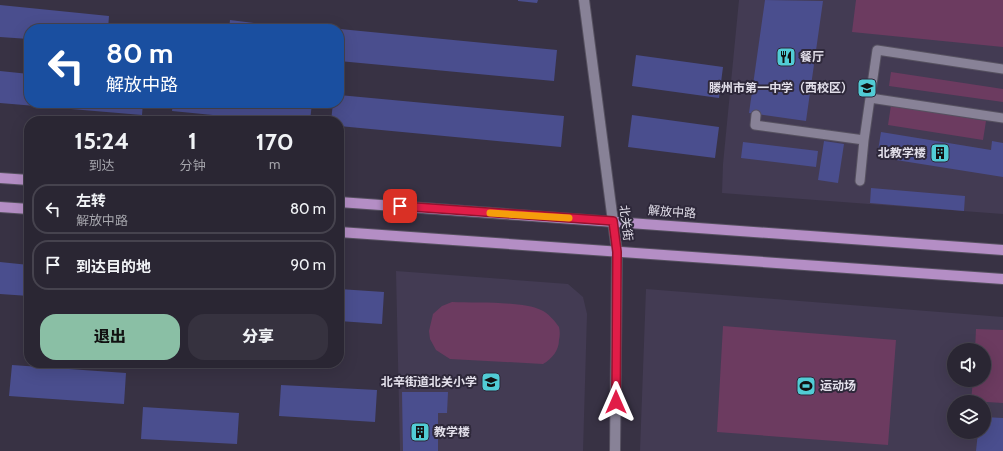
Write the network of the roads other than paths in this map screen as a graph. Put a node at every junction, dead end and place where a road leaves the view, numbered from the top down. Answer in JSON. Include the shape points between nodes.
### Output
{"nodes":[{"id":1,"x":584,"y":0,"type":"edge"},
{"id":2,"x":1003,"y":69,"type":"edge"},
{"id":3,"x":870,"y":98,"type":"junction"},
{"id":4,"x":756,"y":115,"type":"dead end"},
{"id":5,"x":1003,"y":118,"type":"edge"},
{"id":6,"x":864,"y":140,"type":"junction"},
{"id":7,"x":0,"y":178,"type":"edge"},
{"id":8,"x":24,"y":180,"type":"edge"},
{"id":9,"x":860,"y":181,"type":"dead end"},
{"id":10,"x":344,"y":202,"type":"edge"},
{"id":11,"x":0,"y":207,"type":"edge"},
{"id":12,"x":24,"y":209,"type":"edge"},
{"id":13,"x":613,"y":221,"type":"junction"},
{"id":14,"x":344,"y":232,"type":"edge"},
{"id":15,"x":1003,"y":250,"type":"edge"},
{"id":16,"x":617,"y":252,"type":"junction"},
{"id":17,"x":1003,"y":279,"type":"edge"},
{"id":18,"x":615,"y":451,"type":"edge"}],
"edges":[{"from":1,"to":13,"type":"street","name":"北关街"},
{"from":2,"to":3,"type":"lane","via":[[877,50]]},
{"from":3,"to":5,"type":"lane"},
{"from":3,"to":6,"type":"lane"},
{"from":4,"to":6,"type":"lane","via":[[755,125]]},
{"from":6,"to":9,"type":"lane"},
{"from":7,"to":8,"type":"main road"},
{"from":10,"to":13,"type":"main road","name":"解放中路"},
{"from":11,"to":12,"type":"main road"},
{"from":13,"to":15,"type":"main road","name":"解放中路"},
{"from":13,"to":16,"type":"street","name":"北关街"},
{"from":14,"to":16,"type":"main road"},
{"from":16,"to":17,"type":"main road"},
{"from":16,"to":18,"type":"street","name":"北关街"}]}
